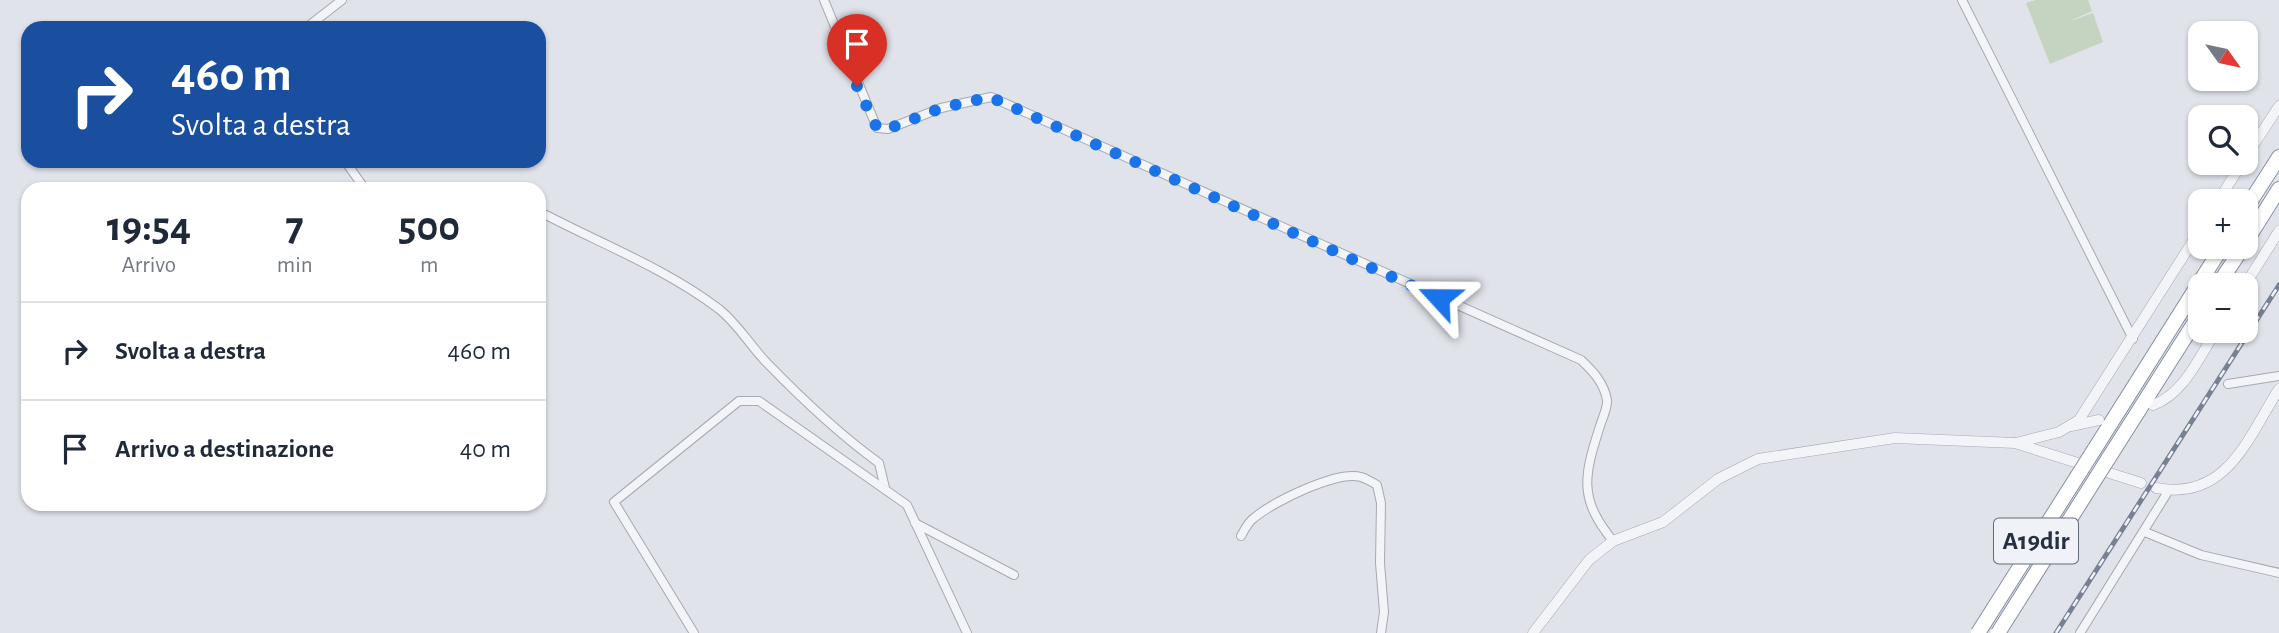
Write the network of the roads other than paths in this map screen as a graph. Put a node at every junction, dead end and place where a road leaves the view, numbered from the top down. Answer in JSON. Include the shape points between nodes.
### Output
{"nodes":[{"id":1,"x":342,"y":0,"type":"edge"},
{"id":2,"x":824,"y":0,"type":"edge"},
{"id":3,"x":1962,"y":0,"type":"edge"},
{"id":4,"x":315,"y":21,"type":"edge"},
{"id":5,"x":2279,"y":106,"type":"edge"},
{"id":6,"x":2258,"y":139,"type":"edge"},
{"id":7,"x":2279,"y":157,"type":"edge"},
{"id":8,"x":2279,"y":189,"type":"edge"},
{"id":9,"x":2258,"y":190,"type":"edge"},
{"id":10,"x":546,"y":215,"type":"edge"},
{"id":11,"x":2258,"y":223,"type":"edge"},
{"id":12,"x":2279,"y":231,"type":"edge"},
{"id":13,"x":2188,"y":250,"type":"edge"},
{"id":14,"x":2214,"y":259,"type":"edge"},
{"id":15,"x":2253,"y":273,"type":"edge"},
{"id":16,"x":2188,"y":333,"type":"edge"},
{"id":17,"x":2133,"y":339,"type":"junction"},
{"id":18,"x":2208,"y":343,"type":"edge"},
{"id":19,"x":2279,"y":376,"type":"edge"},
{"id":20,"x":2228,"y":384,"type":"dead end"},
{"id":21,"x":2279,"y":389,"type":"edge"},
{"id":22,"x":2153,"y":405,"type":"dead end"},
{"id":23,"x":2099,"y":420,"type":"dead end"},
{"id":24,"x":2071,"y":426,"type":"junction"},
{"id":25,"x":2015,"y":443,"type":"junction"},
{"id":26,"x":2141,"y":483,"type":"dead end"},
{"id":27,"x":885,"y":488,"type":"junction"},
{"id":28,"x":2157,"y":488,"type":"dead end"},
{"id":29,"x":2169,"y":490,"type":"junction"},
{"id":30,"x":915,"y":523,"type":"junction"},
{"id":31,"x":2146,"y":532,"type":"junction"},
{"id":32,"x":1241,"y":536,"type":"dead end"},
{"id":33,"x":1613,"y":541,"type":"junction"},
{"id":34,"x":2279,"y":573,"type":"edge"},
{"id":35,"x":1014,"y":576,"type":"dead end"},
{"id":36,"x":694,"y":633,"type":"edge"},
{"id":37,"x":967,"y":633,"type":"edge"},
{"id":38,"x":1381,"y":633,"type":"edge"},
{"id":39,"x":1533,"y":633,"type":"edge"},
{"id":40,"x":1978,"y":633,"type":"edge"},
{"id":41,"x":1998,"y":633,"type":"edge"},
{"id":42,"x":2080,"y":633,"type":"edge"}],
"edges":[{"from":1,"to":4,"type":"street"},
{"from":2,"to":33,"type":"street","via":[[877,128],[888,129],[941,108],[990,97],[1581,360],[1597,375],[1607,402],[1588,464],[1586,492],[1596,520]]},
{"from":3,"to":17,"type":"street"},
{"from":5,"to":6,"type":"street"},
{"from":7,"to":9,"type":"highway"},
{"from":8,"to":11,"type":"highway"},
{"from":10,"to":27,"type":"street","via":[[611,244],[719,309],[799,395],[879,463]]},
{"from":12,"to":15,"type":"street"},
{"from":13,"to":17,"type":"street"},
{"from":14,"to":40,"type":"highway","number":"A19dir","bridge":true},
{"from":16,"to":41,"type":"highway","number":"A19dir","bridge":true},
{"from":17,"to":24,"type":"street","via":[[2087,410]]},
{"from":18,"to":22,"type":"street","via":[[2181,385]]},
{"from":19,"to":20,"type":"street"},
{"from":21,"to":29,"type":"street","via":[[2219,477],[2189,490]]},
{"from":23,"to":24,"type":"street"},
{"from":24,"to":25,"type":"street","via":[[2041,439]]},
{"from":25,"to":26,"type":"street"},
{"from":25,"to":33,"type":"street","via":[[1895,438],[1758,459],[1718,479],[1663,522]]},
{"from":27,"to":30,"type":"street","via":[[907,505]]},
{"from":27,"to":36,"type":"street","via":[[759,401],[739,401],[614,502]]},
{"from":28,"to":29,"type":"street"},
{"from":29,"to":31,"type":"street"},
{"from":30,"to":35,"type":"street"},
{"from":30,"to":37,"type":"street"},
{"from":31,"to":34,"type":"street","via":[[2201,555]]},
{"from":31,"to":42,"type":"street"},
{"from":32,"to":38,"type":"street","via":[[1251,520],[1276,502],[1312,488],[1360,477],[1377,485],[1384,612]]},
{"from":33,"to":39,"type":"street","via":[[1588,560]]}]}
